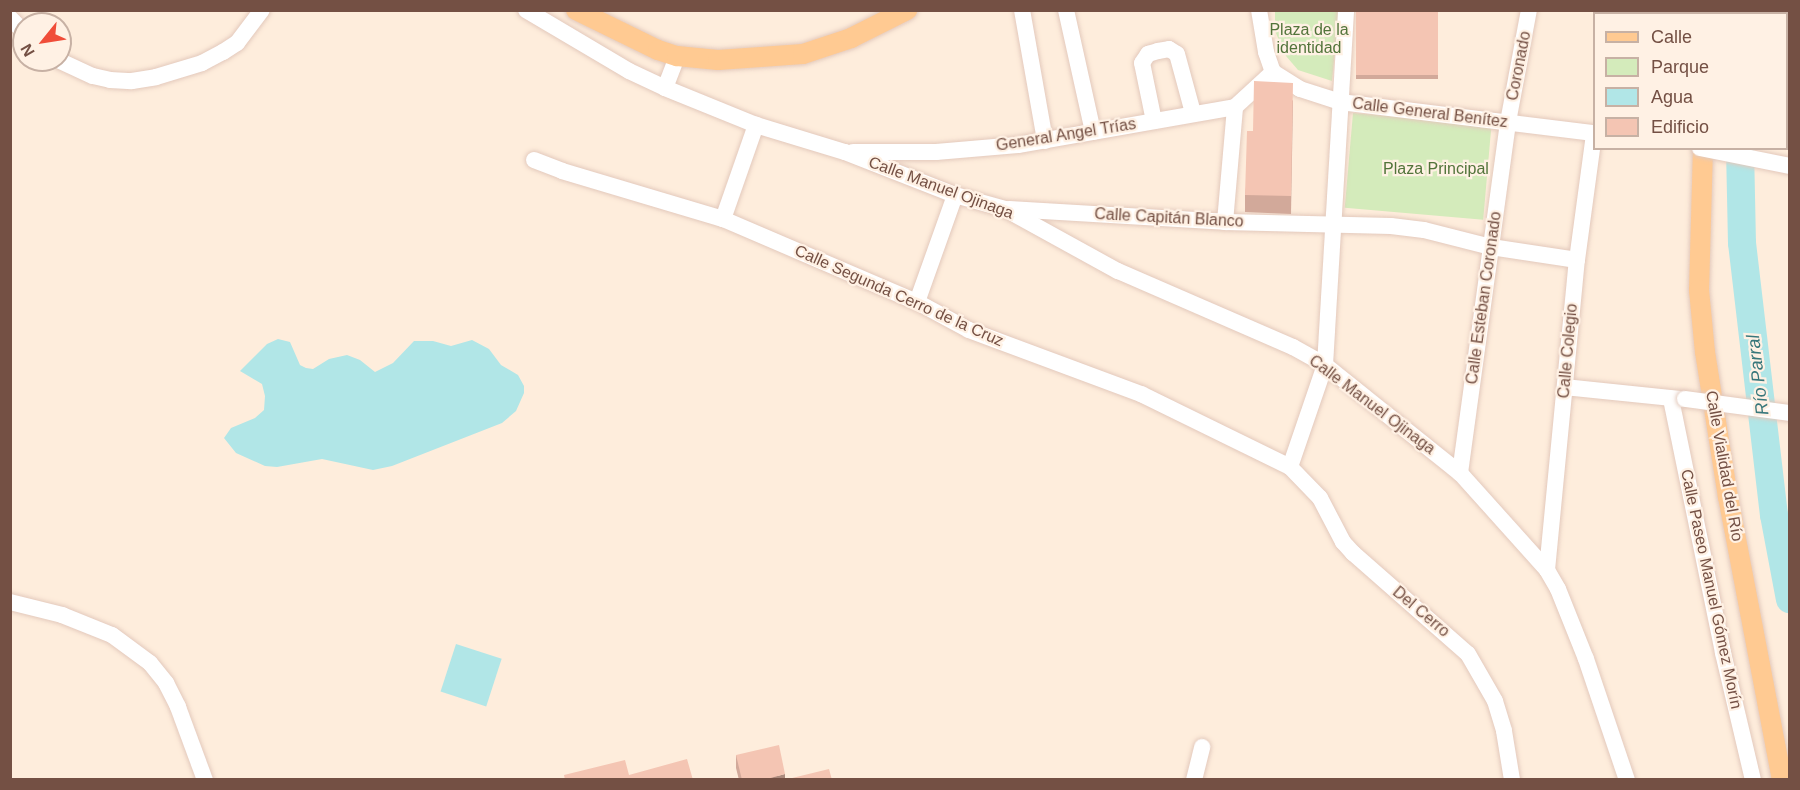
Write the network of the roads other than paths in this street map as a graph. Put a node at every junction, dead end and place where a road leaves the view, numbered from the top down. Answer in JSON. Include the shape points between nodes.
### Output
{"nodes":[{"id":1,"x":262,"y":10,"type":"edge"},
{"id":2,"x":526,"y":10,"type":"edge"},
{"id":3,"x":576,"y":10,"type":"edge"},
{"id":4,"x":907,"y":10,"type":"edge"},
{"id":5,"x":1022,"y":10,"type":"edge"},
{"id":6,"x":1066,"y":10,"type":"edge"},
{"id":7,"x":1259,"y":10,"type":"edge"},
{"id":8,"x":1346,"y":10,"type":"edge"},
{"id":9,"x":1529,"y":10,"type":"edge"},
{"id":10,"x":677,"y":56,"type":"junction"},
{"id":11,"x":72,"y":67,"type":"edge"},
{"id":12,"x":1273,"y":72,"type":"junction"},
{"id":13,"x":665,"y":88,"type":"junction"},
{"id":14,"x":1340,"y":102,"type":"junction"},
{"id":15,"x":1235,"y":106,"type":"junction"},
{"id":16,"x":1193,"y":113,"type":"junction"},
{"id":17,"x":1154,"y":121,"type":"junction"},
{"id":18,"x":1508,"y":122,"type":"junction"},
{"id":19,"x":756,"y":125,"type":"junction"},
{"id":20,"x":1093,"y":132,"type":"junction"},
{"id":21,"x":1593,"y":133,"type":"edge"},
{"id":22,"x":1593,"y":140,"type":"edge"},
{"id":23,"x":1045,"y":141,"type":"junction"},
{"id":24,"x":1702,"y":150,"type":"edge"},
{"id":25,"x":1712,"y":150,"type":"edge"},
{"id":26,"x":845,"y":152,"type":"junction"},
{"id":27,"x":534,"y":159,"type":"dead end"},
{"id":28,"x":1790,"y":166,"type":"edge"},
{"id":29,"x":955,"y":195,"type":"junction"},
{"id":30,"x":1005,"y":208,"type":"junction"},
{"id":31,"x":723,"y":219,"type":"junction"},
{"id":32,"x":1225,"y":222,"type":"junction"},
{"id":33,"x":1333,"y":225,"type":"junction"},
{"id":34,"x":1491,"y":247,"type":"junction"},
{"id":35,"x":1577,"y":260,"type":"junction"},
{"id":36,"x":917,"y":302,"type":"junction"},
{"id":37,"x":1325,"y":365,"type":"junction"},
{"id":38,"x":1565,"y":387,"type":"junction"},
{"id":39,"x":1678,"y":399,"type":"junction"},
{"id":40,"x":1790,"y":413,"type":"edge"},
{"id":41,"x":1290,"y":467,"type":"junction"},
{"id":42,"x":1460,"y":473,"type":"junction"},
{"id":43,"x":1547,"y":570,"type":"junction"},
{"id":44,"x":10,"y":602,"type":"edge"},
{"id":45,"x":1202,"y":747,"type":"dead end"},
{"id":46,"x":205,"y":780,"type":"edge"},
{"id":47,"x":1194,"y":780,"type":"edge"},
{"id":48,"x":1512,"y":780,"type":"edge"},
{"id":49,"x":1627,"y":780,"type":"edge"},
{"id":50,"x":1753,"y":780,"type":"edge"},
{"id":51,"x":1782,"y":780,"type":"edge"}],
"edges":[{"from":1,"to":11,"type":"street","via":[[237,43],[182,70],[132,81],[110,80]]},
{"from":2,"to":13,"type":"street","name":"Calle Manuel Ojinaga","via":[[628,71]]},
{"from":3,"to":10,"type":"main road","via":[[641,44]]},
{"from":4,"to":10,"type":"main road","via":[[851,38],[803,54],[718,60]]},
{"from":5,"to":23,"type":"street"},
{"from":6,"to":20,"type":"street"},
{"from":7,"to":12,"type":"street"},
{"from":8,"to":14,"type":"street"},
{"from":9,"to":18,"type":"street","name":"Coronado"},
{"from":10,"to":13,"type":"street"},
{"from":12,"to":14,"type":"street","name":"Calle General Benítez","via":[[1300,89]]},
{"from":12,"to":15,"type":"street"},
{"from":13,"to":19,"type":"street","name":"Calle Manuel Ojinaga"},
{"from":14,"to":18,"type":"street","name":"Calle General Benítez"},
{"from":14,"to":33,"type":"street"},
{"from":15,"to":16,"type":"street","name":"General Angel Trías"},
{"from":15,"to":32,"type":"street"},
{"from":16,"to":17,"type":"street","name":"General Angel Trías"},
{"from":16,"to":17,"type":"street","via":[[1177,54],[1169,49],[1158,51],[1148,54],[1142,63]]},
{"from":17,"to":20,"type":"street","name":"General Angel Trías"},
{"from":18,"to":21,"type":"street","name":"Calle General Benítez"},
{"from":18,"to":34,"type":"street","name":"Calle Esteban Coronado"},
{"from":19,"to":26,"type":"street","name":"Calle Manuel Ojinaga"},
{"from":19,"to":31,"type":"street"},
{"from":20,"to":23,"type":"street","name":"General Angel Trías"},
{"from":22,"to":35,"type":"street","name":"Calle Colegio"},
{"from":23,"to":26,"type":"street","name":"General Angel Trías","via":[[936,152]]},
{"from":24,"to":51,"type":"main road","name":"Calle Vialidad del Río","via":[[1699,290],[1705,352],[1728,497]]},
{"from":25,"to":28,"type":"street","bridge":true},
{"from":26,"to":29,"type":"street","name":"Calle Manuel Ojinaga"},
{"from":27,"to":31,"type":"street","name":"Calle Segunda Cerro de la Cruz"},
{"from":29,"to":30,"type":"street","name":"Calle Manuel Ojinaga"},
{"from":29,"to":36,"type":"street"},
{"from":30,"to":32,"type":"street","name":"Calle Capitán Blanco"},
{"from":30,"to":37,"type":"street","name":"Calle Manuel Ojinaga","via":[[1118,271],[1293,347]]},
{"from":31,"to":36,"type":"street","name":"Calle Segunda Cerro de la Cruz"},
{"from":32,"to":33,"type":"street","name":"Calle Capitán Blanco"},
{"from":33,"to":34,"type":"street","name":"Calle Capitán Blanco","via":[[1424,230]]},
{"from":33,"to":37,"type":"street"},
{"from":34,"to":35,"type":"street","name":"Calle Capitán Blanco"},
{"from":34,"to":42,"type":"street","name":"Calle Esteban Coronado"},
{"from":35,"to":38,"type":"street","name":"Calle Colegio"},
{"from":36,"to":41,"type":"street","name":"Calle Segunda Cerro de la Cruz","via":[[969,330],[1142,394]]},
{"from":37,"to":41,"type":"street"},
{"from":37,"to":42,"type":"street","name":"Calle Manuel Ojinaga"},
{"from":38,"to":39,"type":"street"},
{"from":38,"to":43,"type":"street","name":"Calle Colegio"},
{"from":39,"to":40,"type":"street","bridge":true},
{"from":39,"to":50,"type":"street","name":"Calle Paseo Manuel Gómez Morín","via":[[1724,653]]},
{"from":41,"to":48,"type":"street","name":"Del Cerro","via":[[1320,498],[1353,553],[1468,654],[1495,701]]},
{"from":42,"to":43,"type":"street","name":"Calle Manuel Ojinaga"},
{"from":43,"to":49,"type":"street","via":[[1582,648]]},
{"from":44,"to":46,"type":"street","via":[[62,615],[112,635],[150,663],[174,699]]},
{"from":45,"to":47,"type":"street"}]}
